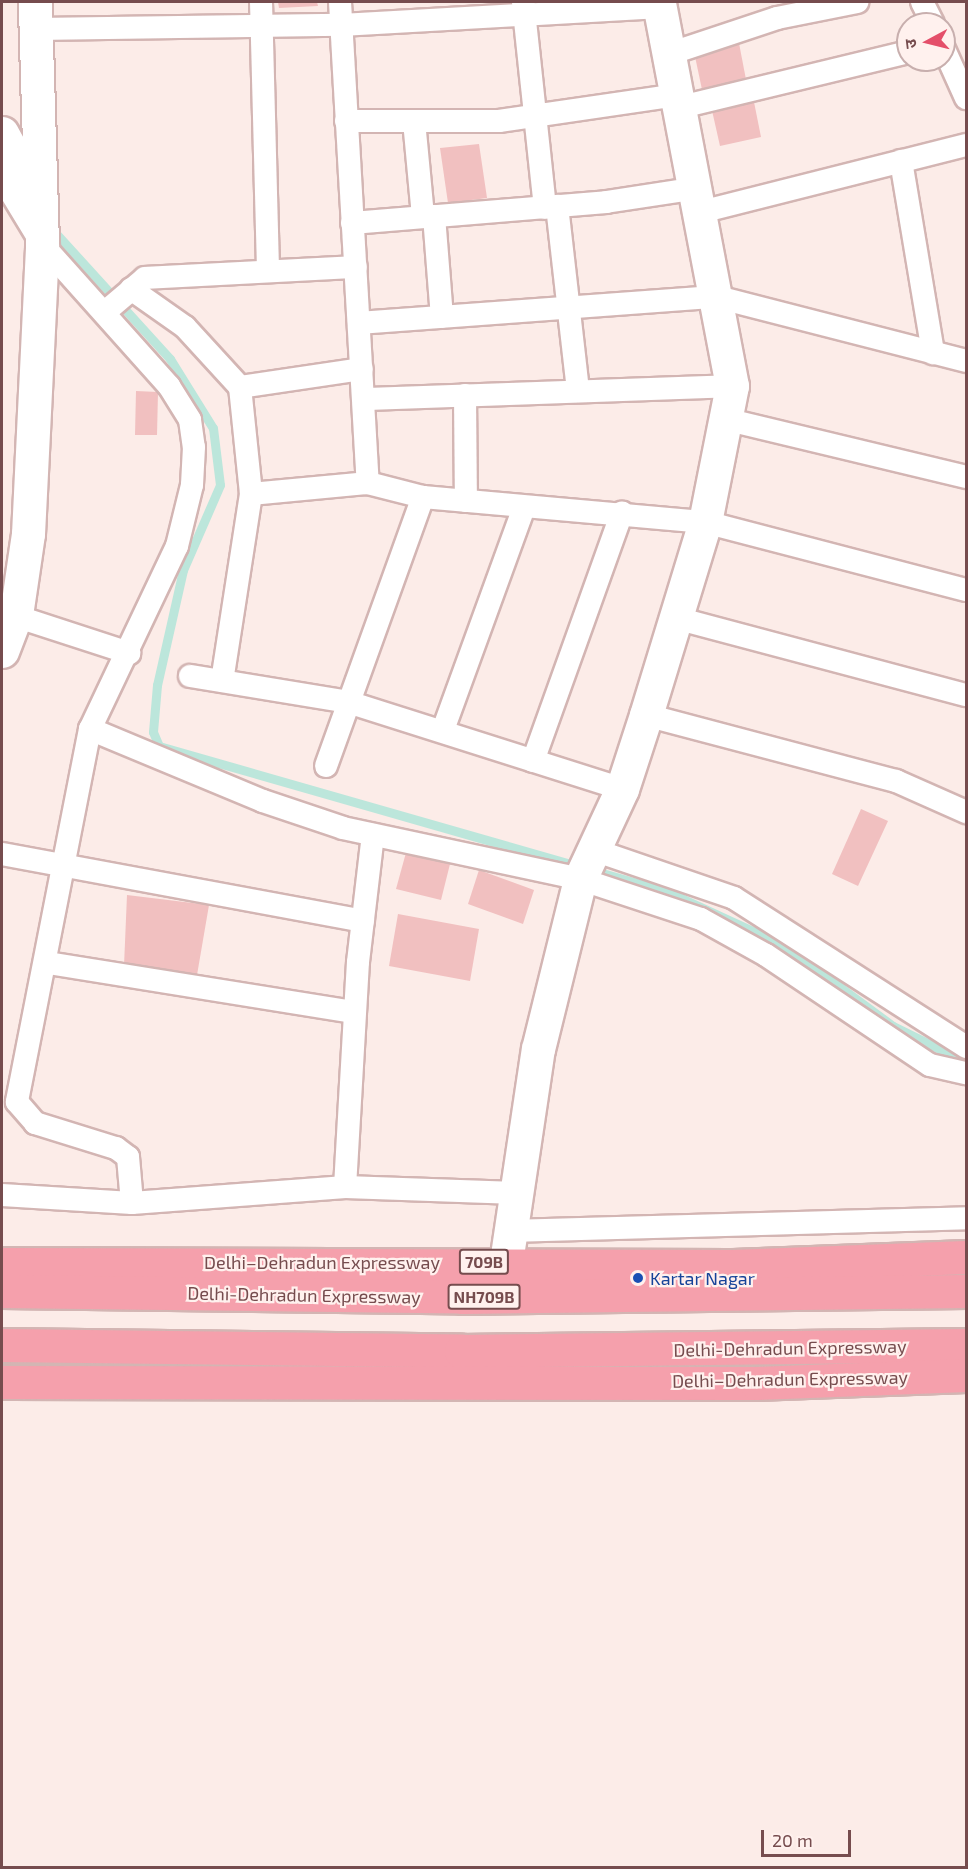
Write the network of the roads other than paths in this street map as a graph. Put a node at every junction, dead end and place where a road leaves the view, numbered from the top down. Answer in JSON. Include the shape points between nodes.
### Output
{"nodes":[{"id":1,"x":261,"y":2,"type":"edge"},
{"id":2,"x":340,"y":2,"type":"edge"},
{"id":3,"x":857,"y":2,"type":"edge"},
{"id":4,"x":659,"y":4,"type":"edge"},
{"id":5,"x":523,"y":8,"type":"edge"},
{"id":6,"x":36,"y":15,"type":"edge"},
{"id":7,"x":341,"y":25,"type":"junction"},
{"id":8,"x":261,"y":26,"type":"junction"},
{"id":9,"x":669,"y":54,"type":"junction"},
{"id":10,"x":896,"y":55,"type":"edge"},
{"id":11,"x":954,"y":72,"type":"edge"},
{"id":12,"x":966,"y":98,"type":"edge"},
{"id":13,"x":679,"y":101,"type":"junction"},
{"id":14,"x":532,"y":116,"type":"junction"},
{"id":15,"x":346,"y":121,"type":"junction"},
{"id":16,"x":414,"y":121,"type":"junction"},
{"id":17,"x":2,"y":133,"type":"edge"},
{"id":18,"x":966,"y":145,"type":"edge"},
{"id":19,"x":901,"y":161,"type":"junction"},
{"id":20,"x":2,"y":178,"type":"edge"},
{"id":21,"x":699,"y":200,"type":"junction"},
{"id":22,"x":551,"y":207,"type":"junction"},
{"id":23,"x":30,"y":217,"type":"edge"},
{"id":24,"x":429,"y":217,"type":"junction"},
{"id":25,"x":352,"y":223,"type":"junction"},
{"id":26,"x":356,"y":267,"type":"junction"},
{"id":27,"x":268,"y":271,"type":"junction"},
{"id":28,"x":717,"y":297,"type":"junction"},
{"id":29,"x":117,"y":302,"type":"junction"},
{"id":30,"x":570,"y":308,"type":"junction"},
{"id":31,"x":442,"y":317,"type":"junction"},
{"id":32,"x":359,"y":323,"type":"junction"},
{"id":33,"x":933,"y":353,"type":"junction"},
{"id":34,"x":966,"y":361,"type":"edge"},
{"id":35,"x":362,"y":369,"type":"junction"},
{"id":36,"x":732,"y":386,"type":"junction"},
{"id":37,"x":240,"y":387,"type":"junction"},
{"id":38,"x":578,"y":391,"type":"junction"},
{"id":39,"x":465,"y":395,"type":"junction"},
{"id":40,"x":364,"y":399,"type":"junction"},
{"id":41,"x":725,"y":419,"type":"junction"},
{"id":42,"x":966,"y":477,"type":"edge"},
{"id":43,"x":368,"y":483,"type":"junction"},
{"id":44,"x":251,"y":494,"type":"junction"},
{"id":45,"x":423,"y":497,"type":"junction"},
{"id":46,"x":466,"y":501,"type":"junction"},
{"id":47,"x":524,"y":507,"type":"junction"},
{"id":48,"x":622,"y":512,"type":"junction"},
{"id":49,"x":705,"y":522,"type":"junction"},
{"id":50,"x":966,"y":590,"type":"edge"},
{"id":51,"x":9,"y":613,"type":"edge"},
{"id":52,"x":676,"y":618,"type":"junction"},
{"id":53,"x":2,"y":651,"type":"edge"},
{"id":54,"x":129,"y":653,"type":"junction"},
{"id":55,"x":190,"y":676,"type":"dead end"},
{"id":56,"x":222,"y":681,"type":"junction"},
{"id":57,"x":966,"y":695,"type":"edge"},
{"id":58,"x":348,"y":702,"type":"junction"},
{"id":59,"x":646,"y":715,"type":"junction"},
{"id":60,"x":90,"y":729,"type":"junction"},
{"id":61,"x":443,"y":730,"type":"junction"},
{"id":62,"x":533,"y":761,"type":"junction"},
{"id":63,"x":326,"y":766,"type":"dead end"},
{"id":64,"x":622,"y":789,"type":"junction"},
{"id":65,"x":966,"y":812,"type":"edge"},
{"id":66,"x":373,"y":835,"type":"junction"},
{"id":67,"x":2,"y":854,"type":"edge"},
{"id":68,"x":586,"y":866,"type":"junction"},
{"id":69,"x":61,"y":867,"type":"junction"},
{"id":70,"x":363,"y":921,"type":"junction"},
{"id":71,"x":48,"y":963,"type":"junction"},
{"id":72,"x":354,"y":1012,"type":"junction"},
{"id":73,"x":966,"y":1047,"type":"edge"},
{"id":74,"x":966,"y":1073,"type":"edge"},
{"id":75,"x":345,"y":1187,"type":"junction"},
{"id":76,"x":517,"y":1194,"type":"junction"},
{"id":77,"x":2,"y":1195,"type":"edge"},
{"id":78,"x":132,"y":1203,"type":"junction"},
{"id":79,"x":966,"y":1218,"type":"edge"},
{"id":80,"x":508,"y":1247,"type":"junction"},
{"id":81,"x":966,"y":1257,"type":"edge"},
{"id":82,"x":2,"y":1264,"type":"edge"},
{"id":83,"x":2,"y":1291,"type":"edge"},
{"id":84,"x":966,"y":1291,"type":"edge"},
{"id":85,"x":2,"y":1345,"type":"edge"},
{"id":86,"x":966,"y":1345,"type":"edge"},
{"id":87,"x":966,"y":1375,"type":"edge"},
{"id":88,"x":2,"y":1382,"type":"edge"}],
"edges":[{"from":1,"to":8,"type":"street"},
{"from":2,"to":7,"type":"street"},
{"from":3,"to":9,"type":"street","via":[[777,18]]},
{"from":4,"to":5,"type":"street"},
{"from":4,"to":9,"type":"street"},
{"from":5,"to":7,"type":"street"},
{"from":5,"to":14,"type":"street"},
{"from":6,"to":8,"type":"street"},
{"from":6,"to":23,"type":"street"},
{"from":7,"to":8,"type":"street"},
{"from":7,"to":15,"type":"street"},
{"from":8,"to":27,"type":"street"},
{"from":9,"to":13,"type":"street"},
{"from":10,"to":13,"type":"street"},
{"from":11,"to":12,"type":"street"},
{"from":13,"to":14,"type":"street"},
{"from":13,"to":21,"type":"street"},
{"from":14,"to":16,"type":"street"},
{"from":14,"to":22,"type":"street"},
{"from":15,"to":16,"type":"street"},
{"from":15,"to":25,"type":"street"},
{"from":16,"to":24,"type":"street"},
{"from":17,"to":23,"type":"street"},
{"from":18,"to":19,"type":"street"},
{"from":19,"to":21,"type":"street"},
{"from":19,"to":33,"type":"street"},
{"from":20,"to":23,"type":"street"},
{"from":21,"to":22,"type":"street"},
{"from":21,"to":28,"type":"street"},
{"from":22,"to":24,"type":"street"},
{"from":22,"to":30,"type":"street"},
{"from":23,"to":29,"type":"street"},
{"from":23,"to":51,"type":"street","via":[[28,534]]},
{"from":24,"to":25,"type":"street"},
{"from":24,"to":31,"type":"street"},
{"from":25,"to":26,"type":"street"},
{"from":26,"to":27,"type":"street"},
{"from":26,"to":32,"type":"street"},
{"from":27,"to":29,"type":"street","via":[[145,278]]},
{"from":28,"to":30,"type":"street"},
{"from":28,"to":33,"type":"street"},
{"from":28,"to":36,"type":"street"},
{"from":29,"to":37,"type":"street","via":[[185,327]]},
{"from":29,"to":54,"type":"street","via":[[190,420],[194,447],[186,520]]},
{"from":30,"to":31,"type":"street"},
{"from":30,"to":38,"type":"street"},
{"from":31,"to":32,"type":"street"},
{"from":32,"to":35,"type":"street"},
{"from":33,"to":34,"type":"street"},
{"from":35,"to":37,"type":"street"},
{"from":35,"to":40,"type":"street"},
{"from":36,"to":38,"type":"street"},
{"from":36,"to":41,"type":"street"},
{"from":37,"to":44,"type":"street"},
{"from":38,"to":39,"type":"street"},
{"from":39,"to":40,"type":"street"},
{"from":39,"to":46,"type":"street"},
{"from":40,"to":43,"type":"street"},
{"from":41,"to":42,"type":"street"},
{"from":41,"to":49,"type":"street"},
{"from":43,"to":44,"type":"street"},
{"from":43,"to":45,"type":"street"},
{"from":44,"to":56,"type":"street"},
{"from":45,"to":46,"type":"street"},
{"from":45,"to":58,"type":"street"},
{"from":46,"to":47,"type":"street"},
{"from":47,"to":48,"type":"street"},
{"from":47,"to":61,"type":"street"},
{"from":48,"to":49,"type":"street"},
{"from":48,"to":62,"type":"street"},
{"from":49,"to":50,"type":"street"},
{"from":49,"to":52,"type":"street"},
{"from":51,"to":53,"type":"street"},
{"from":51,"to":54,"type":"street"},
{"from":52,"to":57,"type":"street"},
{"from":52,"to":59,"type":"street"},
{"from":54,"to":60,"type":"street"},
{"from":55,"to":56,"type":"street"},
{"from":56,"to":58,"type":"street"},
{"from":58,"to":61,"type":"street"},
{"from":58,"to":63,"type":"street"},
{"from":59,"to":64,"type":"street"},
{"from":59,"to":65,"type":"street","via":[[896,782]]},
{"from":60,"to":66,"type":"street","via":[[263,801]]},
{"from":60,"to":69,"type":"street"},
{"from":61,"to":62,"type":"street"},
{"from":62,"to":64,"type":"street"},
{"from":64,"to":68,"type":"street"},
{"from":66,"to":68,"type":"street"},
{"from":66,"to":70,"type":"street"},
{"from":67,"to":69,"type":"street"},
{"from":68,"to":73,"type":"street","via":[[734,898]]},
{"from":68,"to":74,"type":"street","via":[[701,919],[766,955],[930,1065]]},
{"from":68,"to":76,"type":"street","via":[[538,1049]]},
{"from":69,"to":70,"type":"street"},
{"from":69,"to":71,"type":"street"},
{"from":70,"to":72,"type":"street"},
{"from":71,"to":72,"type":"street"},
{"from":71,"to":78,"type":"street","via":[[17,1102],[35,1122],[116,1148],[128,1157]]},
{"from":72,"to":75,"type":"street"},
{"from":75,"to":76,"type":"street"},
{"from":75,"to":78,"type":"street"},
{"from":76,"to":80,"type":"street"},
{"from":77,"to":78,"type":"street"},
{"from":79,"to":80,"type":"street"},
{"from":80,"to":81,"type":"highway","name":"Delhi–Dehradun Expressway","number":"709B","via":[[733,1266]]},
{"from":80,"to":82,"type":"highway","name":"Delhi–Dehradun Expressway","number":"709B"},
{"from":83,"to":84,"type":"highway","name":"Delhi-Dehradun Expressway","number":"NH709B","via":[[462,1297]]},
{"from":85,"to":86,"type":"highway","name":"Delhi-Dehradun Expressway","via":[[461,1351]]},
{"from":87,"to":88,"type":"highway","name":"Delhi–Dehradun Expressway","via":[[756,1383]]}]}
